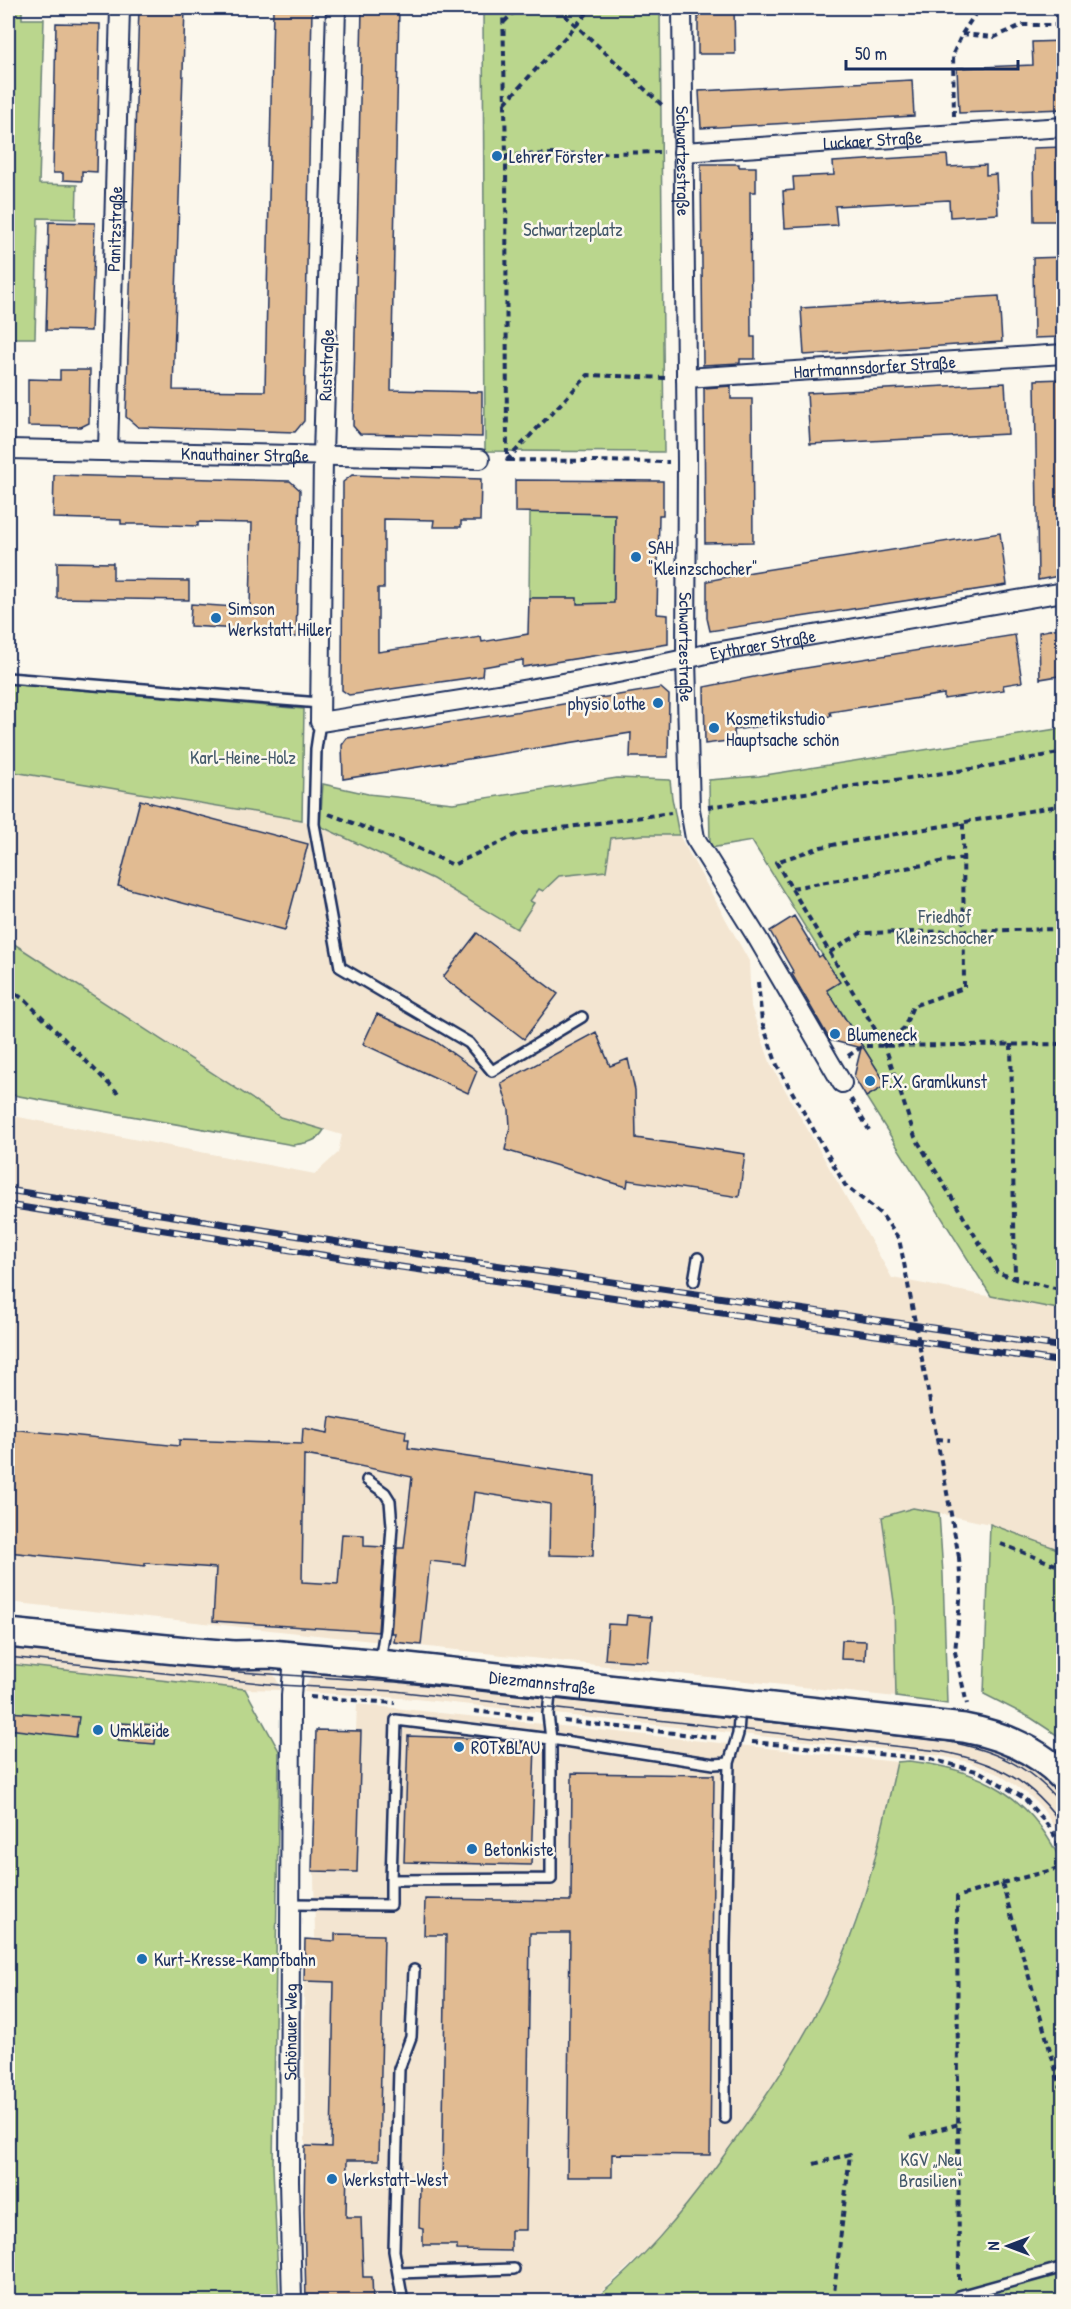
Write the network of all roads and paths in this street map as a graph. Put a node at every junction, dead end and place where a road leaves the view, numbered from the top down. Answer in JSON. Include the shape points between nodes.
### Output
{"nodes":[{"id":1,"x":120,"y":8,"type":"edge"},
{"id":2,"x":336,"y":8,"type":"edge"},
{"id":3,"x":503,"y":8,"type":"edge"},
{"id":4,"x":518,"y":8,"type":"edge"},
{"id":5,"x":557,"y":8,"type":"edge"},
{"id":6,"x":592,"y":8,"type":"edge"},
{"id":7,"x":682,"y":8,"type":"edge"},
{"id":8,"x":979,"y":8,"type":"edge"},
{"id":9,"x":503,"y":22,"type":"junction"},
{"id":10,"x":576,"y":25,"type":"junction"},
{"id":11,"x":1064,"y":25,"type":"edge"},
{"id":12,"x":962,"y":34,"type":"junction"},
{"id":13,"x":505,"y":104,"type":"junction"},
{"id":14,"x":684,"y":125,"type":"junction"},
{"id":15,"x":1064,"y":127,"type":"edge"},
{"id":16,"x":954,"y":135,"type":"junction"},
{"id":17,"x":683,"y":152,"type":"junction"},
{"id":18,"x":506,"y":155,"type":"junction"},
{"id":19,"x":1064,"y":354,"type":"edge"},
{"id":20,"x":686,"y":378,"type":"junction"},
{"id":21,"x":9,"y":448,"type":"dead end"},
{"id":22,"x":108,"y":451,"type":"junction"},
{"id":23,"x":323,"y":456,"type":"junction"},
{"id":24,"x":480,"y":459,"type":"joint"},
{"id":25,"x":507,"y":460,"type":"junction"},
{"id":26,"x":687,"y":462,"type":"junction"},
{"id":27,"x":1064,"y":592,"type":"edge"},
{"id":28,"x":686,"y":659,"type":"junction"},
{"id":29,"x":8,"y":678,"type":"edge"},
{"id":30,"x":320,"y":703,"type":"junction"},
{"id":31,"x":320,"y":723,"type":"junction"},
{"id":32,"x":1064,"y":752,"type":"edge"},
{"id":33,"x":1064,"y":805,"type":"edge"},
{"id":34,"x":709,"y":807,"type":"dead end"},
{"id":35,"x":315,"y":809,"type":"junction"},
{"id":36,"x":674,"y":813,"type":"dead end"},
{"id":37,"x":963,"y":823,"type":"junction"},
{"id":38,"x":963,"y":858,"type":"junction"},
{"id":39,"x":792,"y":888,"type":"junction"},
{"id":40,"x":1064,"y":929,"type":"edge"},
{"id":41,"x":964,"y":930,"type":"junction"},
{"id":42,"x":830,"y":952,"type":"junction"},
{"id":43,"x":758,"y":977,"type":"dead end"},
{"id":44,"x":8,"y":988,"type":"edge"},
{"id":45,"x":582,"y":1017,"type":"dead end"},
{"id":46,"x":1011,"y":1044,"type":"junction"},
{"id":47,"x":1064,"y":1044,"type":"edge"},
{"id":48,"x":885,"y":1046,"type":"junction"},
{"id":49,"x":832,"y":1066,"type":"junction"},
{"id":50,"x":842,"y":1083,"type":"joint"},
{"id":51,"x":118,"y":1093,"type":"dead end"},
{"id":52,"x":869,"y":1130,"type":"dead end"},
{"id":53,"x":698,"y":1258,"type":"dead end"},
{"id":54,"x":1014,"y":1279,"type":"junction"},
{"id":55,"x":694,"y":1281,"type":"dead end"},
{"id":56,"x":1064,"y":1290,"type":"edge"},
{"id":57,"x":937,"y":1439,"type":"junction"},
{"id":58,"x":950,"y":1440,"type":"dead end"},
{"id":59,"x":367,"y":1480,"type":"dead end"},
{"id":60,"x":1001,"y":1544,"type":"dead end"},
{"id":61,"x":1064,"y":1568,"type":"edge"},
{"id":62,"x":8,"y":1633,"type":"edge"},
{"id":63,"x":294,"y":1656,"type":"junction"},
{"id":64,"x":380,"y":1664,"type":"junction"},
{"id":65,"x":551,"y":1682,"type":"junction"},
{"id":66,"x":291,"y":1696,"type":"junction"},
{"id":67,"x":740,"y":1703,"type":"junction"},
{"id":68,"x":405,"y":1704,"type":"dead end"},
{"id":69,"x":967,"y":1704,"type":"dead end"},
{"id":70,"x":471,"y":1711,"type":"dead end"},
{"id":71,"x":549,"y":1719,"type":"junction"},
{"id":72,"x":551,"y":1739,"type":"junction"},
{"id":73,"x":735,"y":1740,"type":"junction"},
{"id":74,"x":729,"y":1763,"type":"junction"},
{"id":75,"x":1064,"y":1778,"type":"edge"},
{"id":76,"x":1064,"y":1854,"type":"edge"},
{"id":77,"x":1064,"y":1867,"type":"edge"},
{"id":78,"x":391,"y":1880,"type":"junction"},
{"id":79,"x":1002,"y":1883,"type":"junction"},
{"id":80,"x":291,"y":1904,"type":"junction"},
{"id":81,"x":414,"y":1970,"type":"dead end"},
{"id":82,"x":1064,"y":2099,"type":"edge"},
{"id":83,"x":726,"y":2118,"type":"dead end"},
{"id":84,"x":959,"y":2124,"type":"junction"},
{"id":85,"x":911,"y":2137,"type":"dead end"},
{"id":86,"x":814,"y":2164,"type":"dead end"},
{"id":87,"x":1064,"y":2267,"type":"edge"},
{"id":88,"x":514,"y":2269,"type":"dead end"},
{"id":89,"x":398,"y":2273,"type":"junction"},
{"id":90,"x":959,"y":2296,"type":"junction"},
{"id":91,"x":292,"y":2301,"type":"edge"},
{"id":92,"x":403,"y":2301,"type":"edge"},
{"id":93,"x":833,"y":2301,"type":"edge"},
{"id":94,"x":910,"y":2301,"type":"edge"}],
"edges":[{"from":1,"to":22,"type":"street","name":"Panitzstraße"},
{"from":2,"to":23,"type":"street","name":"Ruststraße"},
{"from":3,"to":9,"type":"path"},
{"from":4,"to":9,"type":"path"},
{"from":5,"to":10,"type":"path"},
{"from":6,"to":10,"type":"path"},
{"from":7,"to":14,"type":"street","name":"Schwartzestraße"},
{"from":8,"to":12,"type":"path"},
{"from":9,"to":13,"type":"path"},
{"from":10,"to":13,"type":"path"},
{"from":10,"to":14,"type":"path"},
{"from":11,"to":12,"type":"path","via":[[1022,25],[995,37]]},
{"from":12,"to":16,"type":"path","via":[[953,54]]},
{"from":13,"to":18,"type":"path"},
{"from":14,"to":17,"type":"street","name":"Schwartzestraße"},
{"from":15,"to":16,"type":"street","name":"Luckaer Straße"},
{"from":16,"to":17,"type":"street","name":"Luckaer Straße"},
{"from":17,"to":18,"type":"path"},
{"from":17,"to":20,"type":"street","name":"Schwartzestraße"},
{"from":18,"to":25,"type":"path"},
{"from":19,"to":20,"type":"street","name":"Hartmannsdorfer Straße"},
{"from":20,"to":25,"type":"path","via":[[588,375]]},
{"from":20,"to":26,"type":"street","name":"Schwartzestraße"},
{"from":21,"to":22,"type":"street","name":"Knauthainer Straße"},
{"from":22,"to":23,"type":"street","name":"Knauthainer Straße"},
{"from":23,"to":24,"type":"street","name":"Knauthainer Straße"},
{"from":23,"to":30,"type":"street","name":"Ruststraße"},
{"from":24,"to":25,"type":"path"},
{"from":25,"to":26,"type":"path"},
{"from":26,"to":28,"type":"street","name":"Schwartzestraße"},
{"from":27,"to":28,"type":"street","name":"Eythraer Straße"},
{"from":28,"to":31,"type":"street","name":"Eythraer Straße"},
{"from":28,"to":49,"type":"street","name":"Schwartzestraße","via":[[690,810],[695,838]]},
{"from":29,"to":30,"type":"lane"},
{"from":30,"to":31,"type":"street","name":"Ruststraße"},
{"from":31,"to":35,"type":"lane"},
{"from":32,"to":34,"type":"path"},
{"from":33,"to":37,"type":"path"},
{"from":35,"to":36,"type":"path","via":[[453,866],[518,834]]},
{"from":35,"to":45,"type":"lane","via":[[314,824],[340,967],[469,1043],[492,1071]]},
{"from":37,"to":38,"type":"path"},
{"from":37,"to":39,"type":"path","via":[[821,847],[776,862]]},
{"from":38,"to":39,"type":"path"},
{"from":38,"to":41,"type":"path"},
{"from":39,"to":42,"type":"path"},
{"from":40,"to":41,"type":"path"},
{"from":41,"to":42,"type":"path","via":[[861,933]]},
{"from":41,"to":48,"type":"path","via":[[964,988],[913,1006],[904,1028]]},
{"from":42,"to":48,"type":"path"},
{"from":43,"to":57,"type":"path","bridge":true,"via":[[762,1022],[777,1065],[845,1185],[882,1215],[899,1239]]},
{"from":44,"to":51,"type":"path","via":[[27,1000]]},
{"from":46,"to":47,"type":"path"},
{"from":46,"to":48,"type":"path"},
{"from":46,"to":54,"type":"path"},
{"from":48,"to":49,"type":"path","via":[[863,1046]]},
{"from":48,"to":54,"type":"path","via":[[915,1137],[997,1272]]},
{"from":49,"to":50,"type":"street","name":"Schwartzestraße"},
{"from":50,"to":52,"type":"path"},
{"from":53,"to":55,"type":"lane"},
{"from":54,"to":56,"type":"path"},
{"from":57,"to":58,"type":"path"},
{"from":57,"to":69,"type":"path","bridge":true,"via":[[959,1557],[961,1590],[955,1652]]},
{"from":59,"to":64,"type":"lane","via":[[390,1501],[392,1526]]},
{"from":60,"to":61,"type":"path"},
{"from":62,"to":63,"type":"street","name":"Diezmannstraße","via":[[213,1654]]},
{"from":63,"to":64,"type":"street","name":"Diezmannstraße"},
{"from":63,"to":66,"type":"street","name":"Schönauer Weg"},
{"from":64,"to":65,"type":"street","name":"Diezmannstraße"},
{"from":65,"to":67,"type":"street","name":"Diezmannstraße"},
{"from":65,"to":71,"type":"lane"},
{"from":66,"to":68,"type":"path"},
{"from":66,"to":80,"type":"street","name":"Schönauer Weg"},
{"from":67,"to":73,"type":"lane"},
{"from":67,"to":75,"type":"street","name":"Diezmannstraße","via":[[932,1723],[988,1733],[1031,1751]]},
{"from":70,"to":71,"type":"path"},
{"from":71,"to":72,"type":"lane"},
{"from":71,"to":73,"type":"path"},
{"from":72,"to":74,"type":"lane"},
{"from":72,"to":78,"type":"lane","via":[[551,1879]]},
{"from":72,"to":78,"type":"lane","via":[[396,1720]]},
{"from":73,"to":74,"type":"lane"},
{"from":73,"to":76,"type":"path","via":[[931,1759],[980,1772],[1024,1798],[1050,1829]]},
{"from":74,"to":83,"type":"lane"},
{"from":77,"to":79,"type":"path"},
{"from":78,"to":80,"type":"lane","via":[[391,1905]]},
{"from":79,"to":82,"type":"path"},
{"from":79,"to":84,"type":"path","via":[[957,1897]]},
{"from":80,"to":91,"type":"street","name":"Schönauer Weg"},
{"from":81,"to":89,"type":"lane","via":[[411,2037],[399,2068],[394,2251]]},
{"from":84,"to":85,"type":"path"},
{"from":84,"to":90,"type":"path"},
{"from":86,"to":93,"type":"path","via":[[850,2154]]},
{"from":87,"to":90,"type":"lane"},
{"from":88,"to":89,"type":"lane"},
{"from":89,"to":92,"type":"lane"},
{"from":90,"to":94,"type":"path","via":[[946,2294]]}]}
